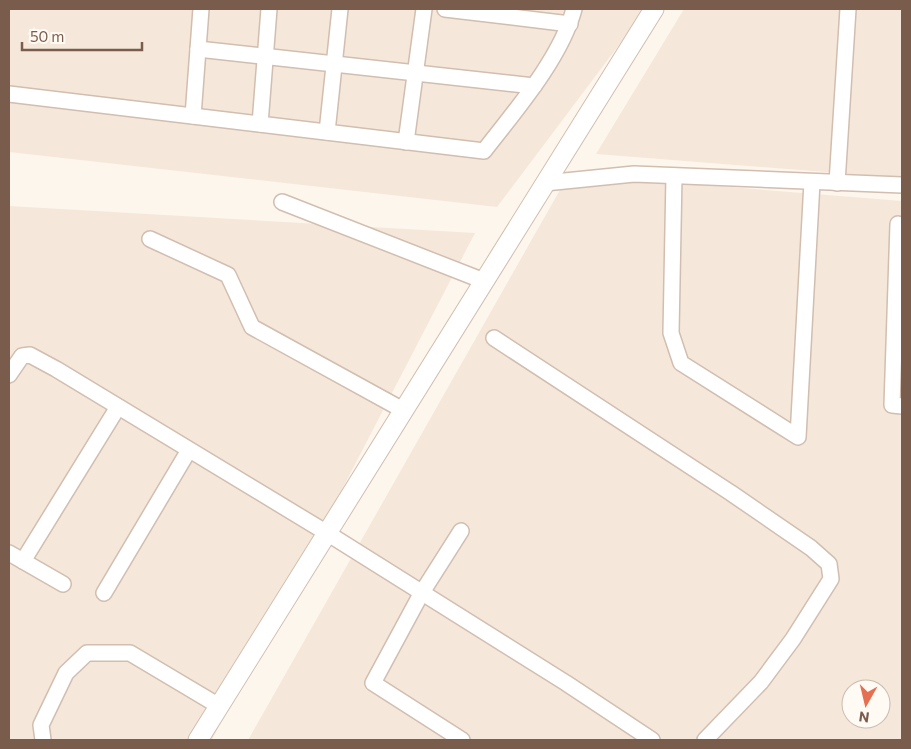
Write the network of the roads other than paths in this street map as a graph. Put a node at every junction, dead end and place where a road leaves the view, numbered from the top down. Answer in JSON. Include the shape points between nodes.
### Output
{"nodes":[{"id":1,"x":202,"y":9,"type":"edge"},
{"id":2,"x":269,"y":9,"type":"edge"},
{"id":3,"x":340,"y":9,"type":"edge"},
{"id":4,"x":424,"y":9,"type":"edge"},
{"id":5,"x":446,"y":9,"type":"edge"},
{"id":6,"x":574,"y":9,"type":"edge"},
{"id":7,"x":654,"y":9,"type":"edge"},
{"id":8,"x":848,"y":9,"type":"edge"},
{"id":9,"x":505,"y":12,"type":"edge"},
{"id":10,"x":570,"y":24,"type":"junction"},
{"id":11,"x":198,"y":49,"type":"junction"},
{"id":12,"x":265,"y":57,"type":"junction"},
{"id":13,"x":335,"y":64,"type":"junction"},
{"id":14,"x":416,"y":74,"type":"junction"},
{"id":15,"x":534,"y":86,"type":"junction"},
{"id":16,"x":9,"y":94,"type":"edge"},
{"id":17,"x":193,"y":116,"type":"junction"},
{"id":18,"x":260,"y":124,"type":"junction"},
{"id":19,"x":327,"y":132,"type":"junction"},
{"id":20,"x":406,"y":142,"type":"junction"},
{"id":21,"x":674,"y":176,"type":"junction"},
{"id":22,"x":812,"y":182,"type":"junction"},
{"id":23,"x":545,"y":183,"type":"junction"},
{"id":24,"x":837,"y":183,"type":"junction"},
{"id":25,"x":902,"y":185,"type":"edge"},
{"id":26,"x":282,"y":202,"type":"dead end"},
{"id":27,"x":898,"y":224,"type":"dead end"},
{"id":28,"x":150,"y":239,"type":"dead end"},
{"id":29,"x":484,"y":281,"type":"junction"},
{"id":30,"x":494,"y":338,"type":"dead end"},
{"id":31,"x":9,"y":375,"type":"edge"},
{"id":32,"x":902,"y":406,"type":"edge"},
{"id":33,"x":118,"y":407,"type":"junction"},
{"id":34,"x":403,"y":410,"type":"junction"},
{"id":35,"x":190,"y":450,"type":"junction"},
{"id":36,"x":461,"y":531,"type":"dead end"},
{"id":37,"x":326,"y":533,"type":"junction"},
{"id":38,"x":9,"y":553,"type":"edge"},
{"id":39,"x":23,"y":561,"type":"junction"},
{"id":40,"x":63,"y":584,"type":"dead end"},
{"id":41,"x":104,"y":593,"type":"dead end"},
{"id":42,"x":421,"y":594,"type":"junction"},
{"id":43,"x":219,"y":706,"type":"junction"},
{"id":44,"x":44,"y":740,"type":"edge"},
{"id":45,"x":198,"y":740,"type":"edge"},
{"id":46,"x":462,"y":740,"type":"edge"},
{"id":47,"x":652,"y":740,"type":"edge"},
{"id":48,"x":704,"y":740,"type":"edge"}],
"edges":[{"from":1,"to":11,"type":"street"},
{"from":2,"to":12,"type":"street"},
{"from":3,"to":13,"type":"street"},
{"from":4,"to":14,"type":"street"},
{"from":5,"to":9,"type":"street"},
{"from":6,"to":10,"type":"street"},
{"from":7,"to":23,"type":"street"},
{"from":8,"to":24,"type":"street"},
{"from":9,"to":10,"type":"street"},
{"from":10,"to":15,"type":"street"},
{"from":11,"to":12,"type":"street"},
{"from":11,"to":17,"type":"street"},
{"from":12,"to":13,"type":"street"},
{"from":12,"to":18,"type":"street"},
{"from":13,"to":14,"type":"street"},
{"from":13,"to":19,"type":"street"},
{"from":14,"to":15,"type":"street"},
{"from":14,"to":20,"type":"street"},
{"from":15,"to":20,"type":"street","via":[[484,152]]},
{"from":16,"to":17,"type":"street"},
{"from":17,"to":18,"type":"street"},
{"from":18,"to":19,"type":"street"},
{"from":19,"to":20,"type":"street"},
{"from":21,"to":22,"type":"street"},
{"from":21,"to":22,"type":"street","via":[[671,333],[681,362],[798,437]]},
{"from":21,"to":23,"type":"street","via":[[634,174]]},
{"from":22,"to":24,"type":"street"},
{"from":23,"to":29,"type":"street"},
{"from":24,"to":25,"type":"street"},
{"from":26,"to":29,"type":"street"},
{"from":27,"to":32,"type":"street","via":[[892,404]]},
{"from":28,"to":34,"type":"street","via":[[228,276],[252,327]]},
{"from":29,"to":34,"type":"street"},
{"from":30,"to":48,"type":"street","via":[[732,493],[829,564],[831,579],[793,639],[761,682]]},
{"from":31,"to":33,"type":"street","via":[[22,356],[30,355]]},
{"from":33,"to":35,"type":"street"},
{"from":33,"to":39,"type":"street"},
{"from":34,"to":37,"type":"street"},
{"from":35,"to":37,"type":"street"},
{"from":35,"to":41,"type":"street"},
{"from":36,"to":42,"type":"street"},
{"from":37,"to":42,"type":"street"},
{"from":37,"to":43,"type":"street"},
{"from":38,"to":39,"type":"street"},
{"from":39,"to":40,"type":"street"},
{"from":42,"to":46,"type":"street","via":[[373,683]]},
{"from":42,"to":47,"type":"street"},
{"from":43,"to":44,"type":"street","via":[[130,653],[87,653],[66,673],[41,725]]},
{"from":43,"to":45,"type":"street"}]}
